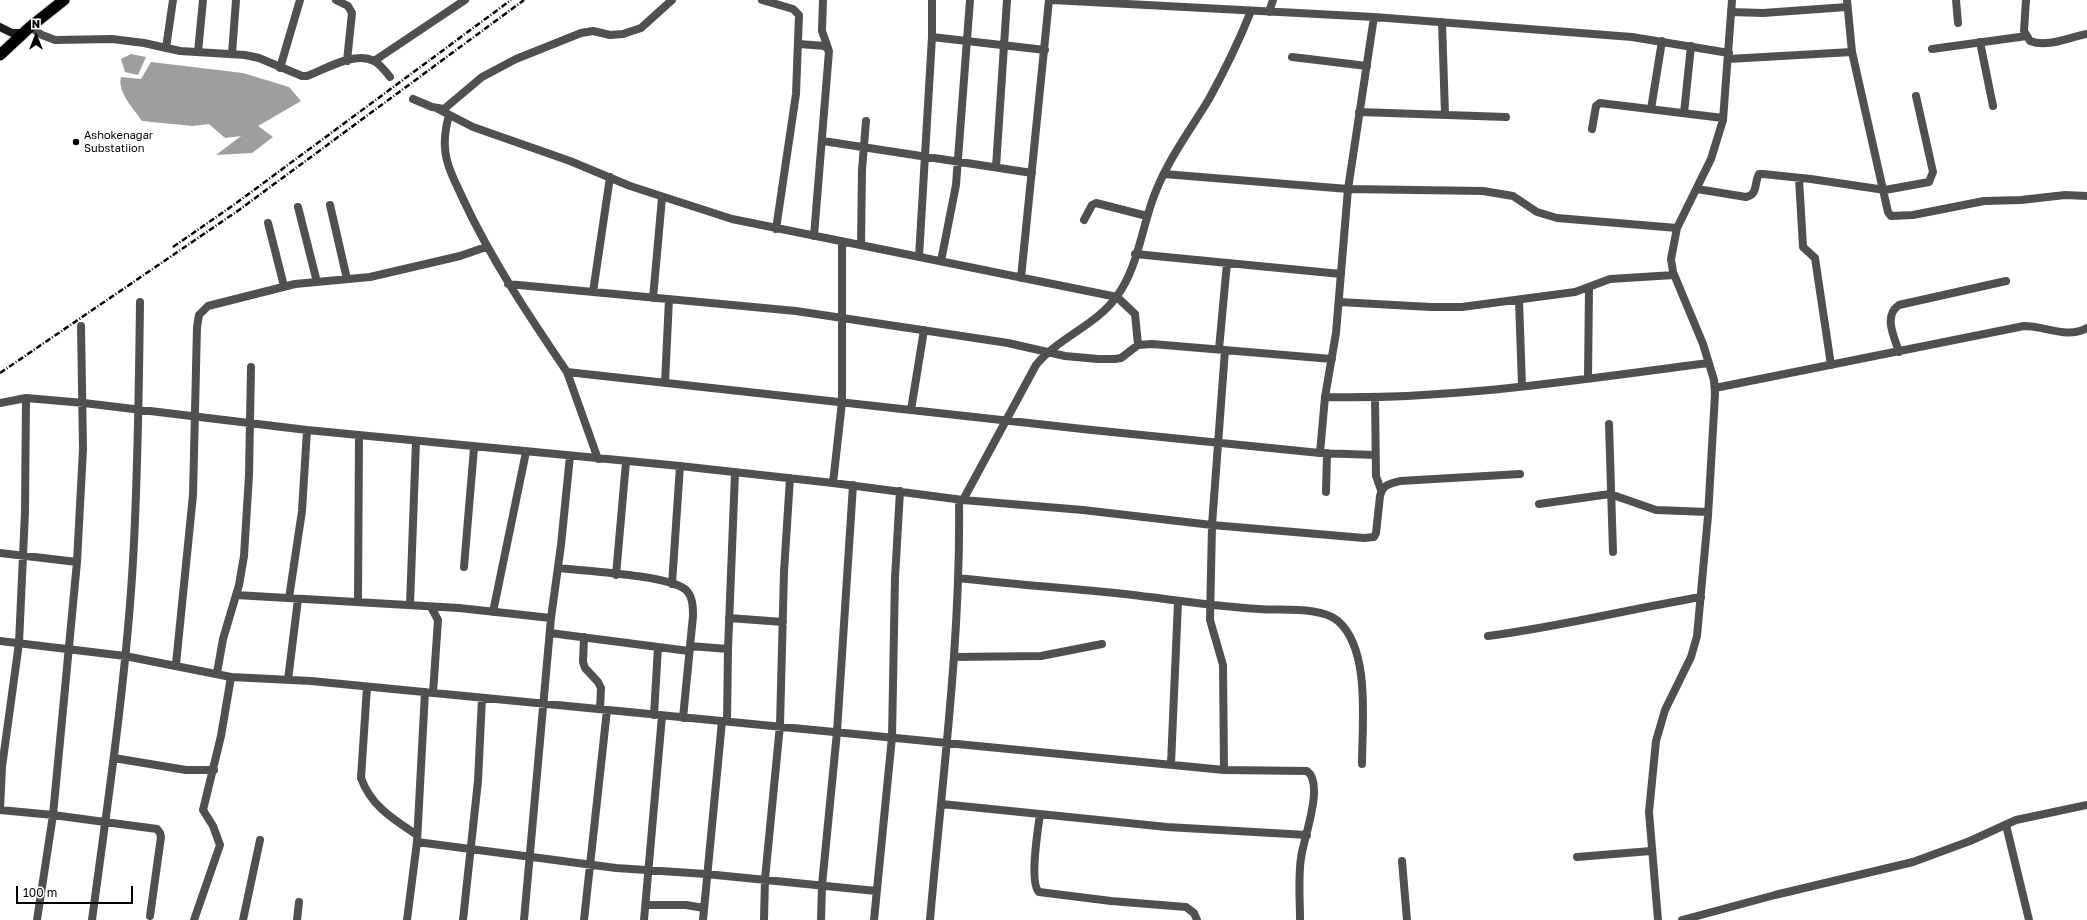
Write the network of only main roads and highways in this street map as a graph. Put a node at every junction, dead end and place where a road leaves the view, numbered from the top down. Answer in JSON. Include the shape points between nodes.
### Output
{"nodes":[{"id":1,"x":64,"y":0,"type":"edge"},
{"id":2,"x":0,"y":27,"type":"edge"},
{"id":3,"x":26,"y":30,"type":"junction"},
{"id":4,"x":0,"y":55,"type":"edge"}],
"edges":[{"from":1,"to":3,"type":"highway"},
{"from":2,"to":3,"type":"main road","via":[[12,33]]},
{"from":3,"to":4,"type":"highway"}]}
